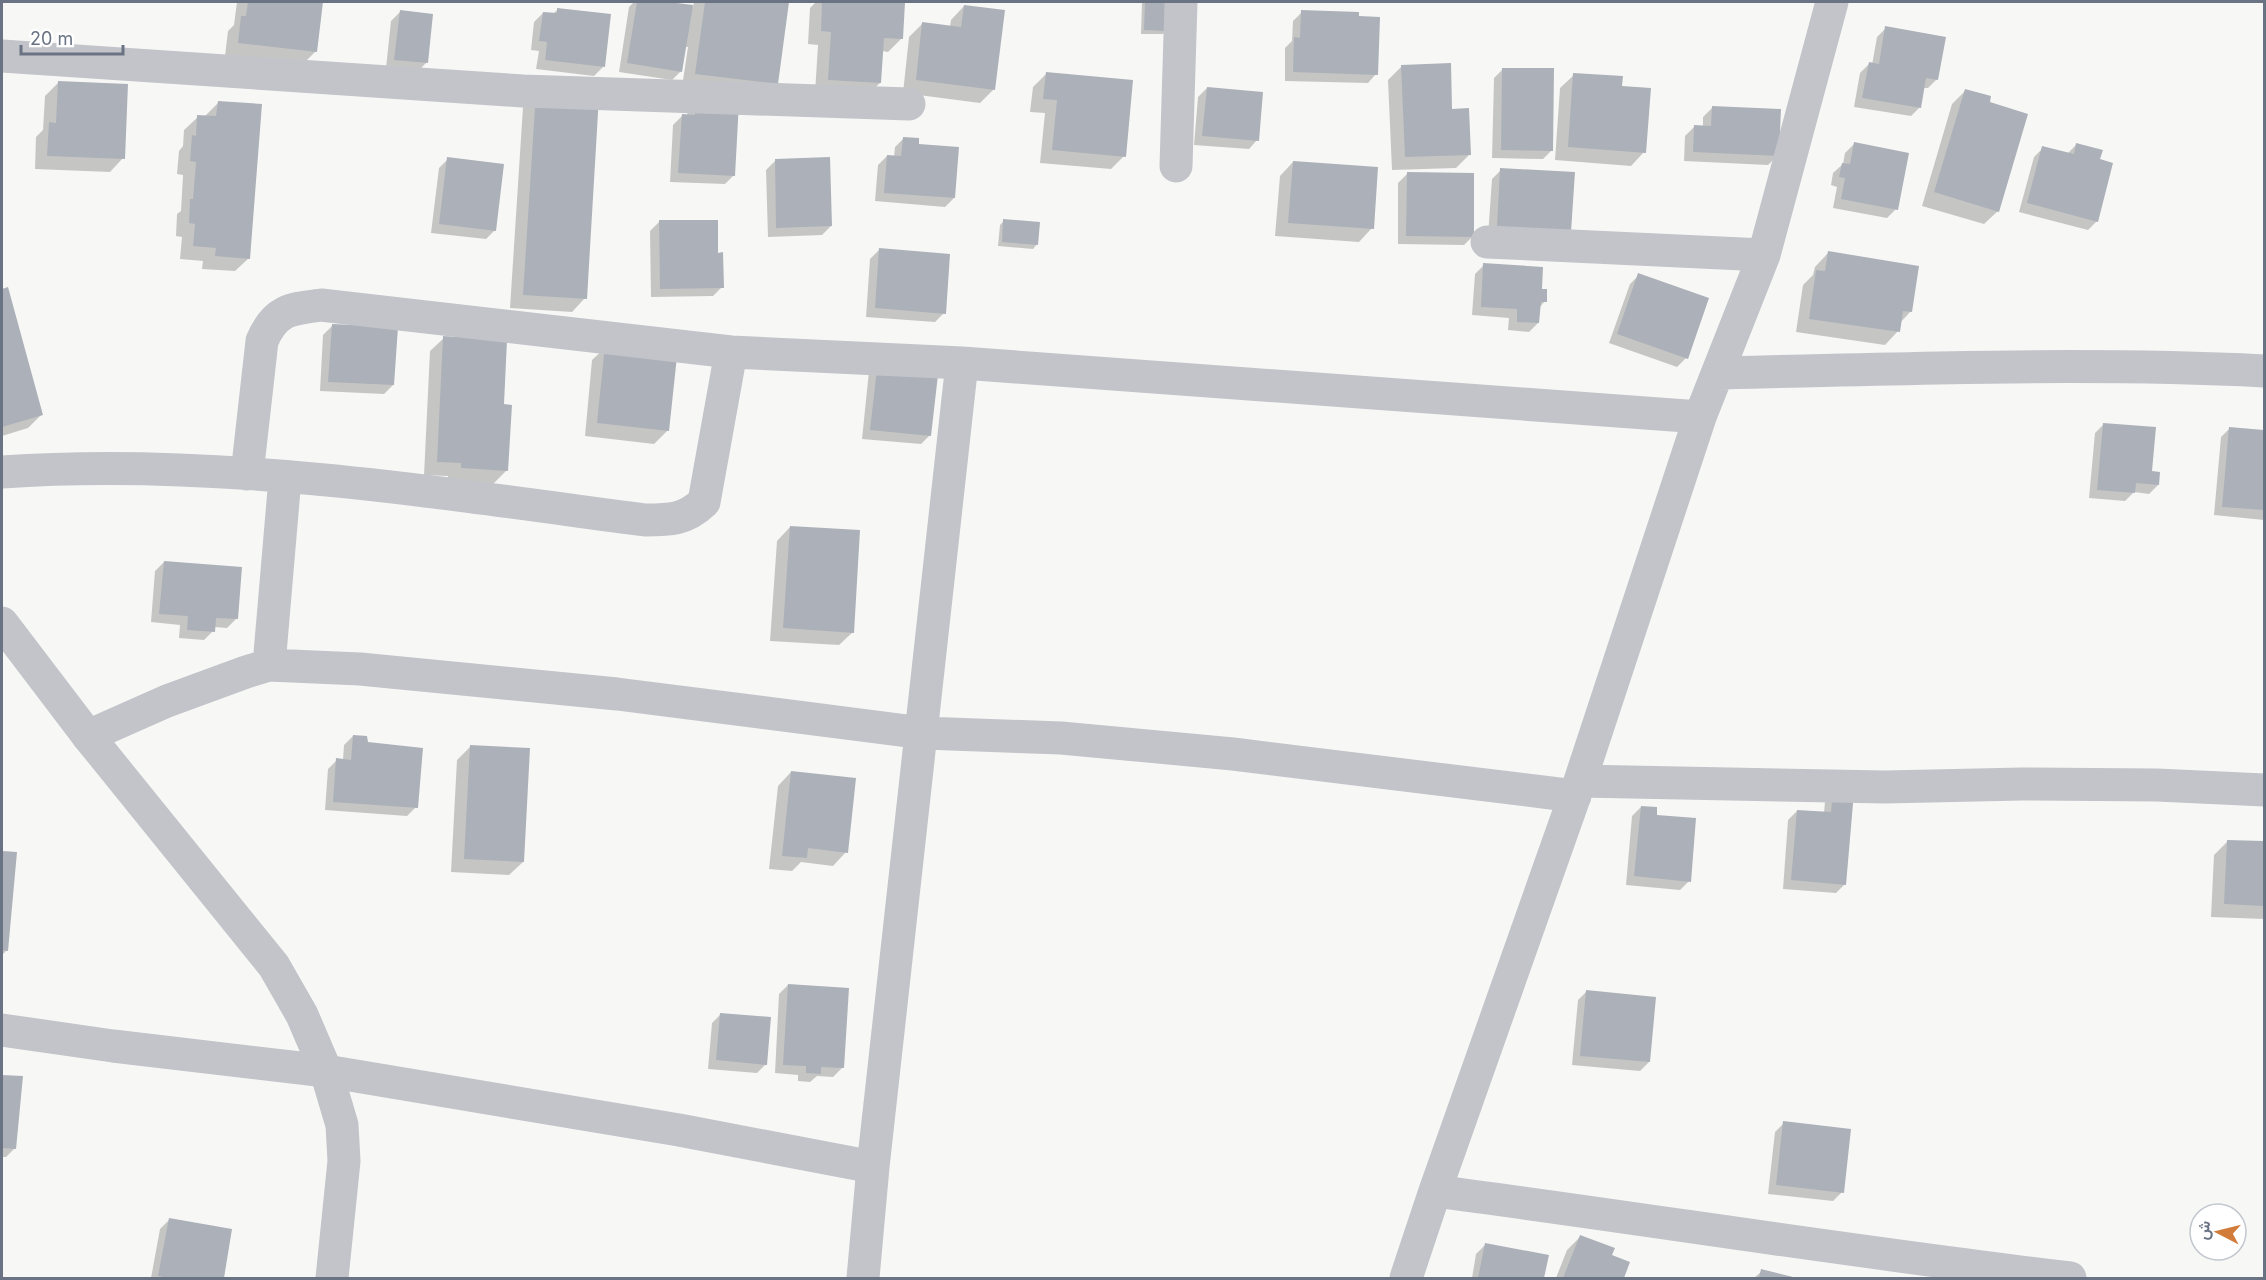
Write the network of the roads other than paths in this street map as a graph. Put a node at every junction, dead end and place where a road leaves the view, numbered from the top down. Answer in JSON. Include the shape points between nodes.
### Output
{"nodes":[{"id":1,"x":1181,"y":2,"type":"edge"},
{"id":2,"x":1832,"y":2,"type":"edge"},
{"id":3,"x":2,"y":56,"type":"edge"},
{"id":4,"x":909,"y":104,"type":"dead end"},
{"id":5,"x":1176,"y":166,"type":"dead end"},
{"id":6,"x":1488,"y":242,"type":"dead end"},
{"id":7,"x":1764,"y":255,"type":"junction"},
{"id":8,"x":731,"y":352,"type":"junction"},
{"id":9,"x":962,"y":363,"type":"junction"},
{"id":10,"x":2265,"y":371,"type":"edge"},
{"id":11,"x":1719,"y":373,"type":"junction"},
{"id":12,"x":1700,"y":417,"type":"junction"},
{"id":13,"x":2,"y":472,"type":"edge"},
{"id":14,"x":247,"y":474,"type":"junction"},
{"id":15,"x":285,"y":478,"type":"junction"},
{"id":16,"x":2,"y":623,"type":"edge"},
{"id":17,"x":269,"y":665,"type":"junction"},
{"id":18,"x":923,"y":733,"type":"junction"},
{"id":19,"x":88,"y":736,"type":"junction"},
{"id":20,"x":1577,"y":788,"type":"junction"},
{"id":21,"x":2265,"y":790,"type":"edge"},
{"id":22,"x":2,"y":1030,"type":"edge"},
{"id":23,"x":326,"y":1071,"type":"junction"},
{"id":24,"x":873,"y":1167,"type":"junction"},
{"id":25,"x":1435,"y":1191,"type":"junction"},
{"id":26,"x":1928,"y":1270,"type":"edge"},
{"id":27,"x":332,"y":1278,"type":"edge"},
{"id":28,"x":863,"y":1278,"type":"edge"},
{"id":29,"x":1406,"y":1278,"type":"edge"},
{"id":30,"x":2070,"y":1278,"type":"edge"}],
"edges":[{"from":1,"to":5,"type":"street"},
{"from":2,"to":7,"type":"street"},
{"from":3,"to":4,"type":"street","via":[[523,91]]},
{"from":6,"to":7,"type":"street"},
{"from":7,"to":11,"type":"street"},
{"from":8,"to":9,"type":"street"},
{"from":8,"to":14,"type":"street","via":[[321,305],[296,308],[278,316],[262,341]]},
{"from":8,"to":15,"type":"street","via":[[704,502],[691,514],[669,520],[645,520],[369,483]]},
{"from":9,"to":12,"type":"street"},
{"from":9,"to":18,"type":"street"},
{"from":10,"to":11,"type":"street","via":[[2026,366]]},
{"from":11,"to":12,"type":"street"},
{"from":12,"to":20,"type":"street"},
{"from":13,"to":14,"type":"street","via":[[160,469]]},
{"from":14,"to":15,"type":"street"},
{"from":15,"to":17,"type":"street"},
{"from":16,"to":19,"type":"street"},
{"from":17,"to":18,"type":"street","via":[[360,669],[617,694]]},
{"from":17,"to":19,"type":"street","via":[[167,701]]},
{"from":18,"to":20,"type":"street","via":[[1072,739]]},
{"from":18,"to":24,"type":"street"},
{"from":19,"to":23,"type":"street","via":[[274,966],[302,1015]]},
{"from":20,"to":21,"type":"street","via":[[2022,784]]},
{"from":20,"to":25,"type":"street"},
{"from":22,"to":23,"type":"street"},
{"from":23,"to":24,"type":"street"},
{"from":23,"to":27,"type":"street","via":[[342,1125],[344,1161]]},
{"from":24,"to":28,"type":"street"},
{"from":25,"to":26,"type":"street","via":[[1685,1225]]},
{"from":25,"to":29,"type":"street"},
{"from":26,"to":30,"type":"street"}]}
